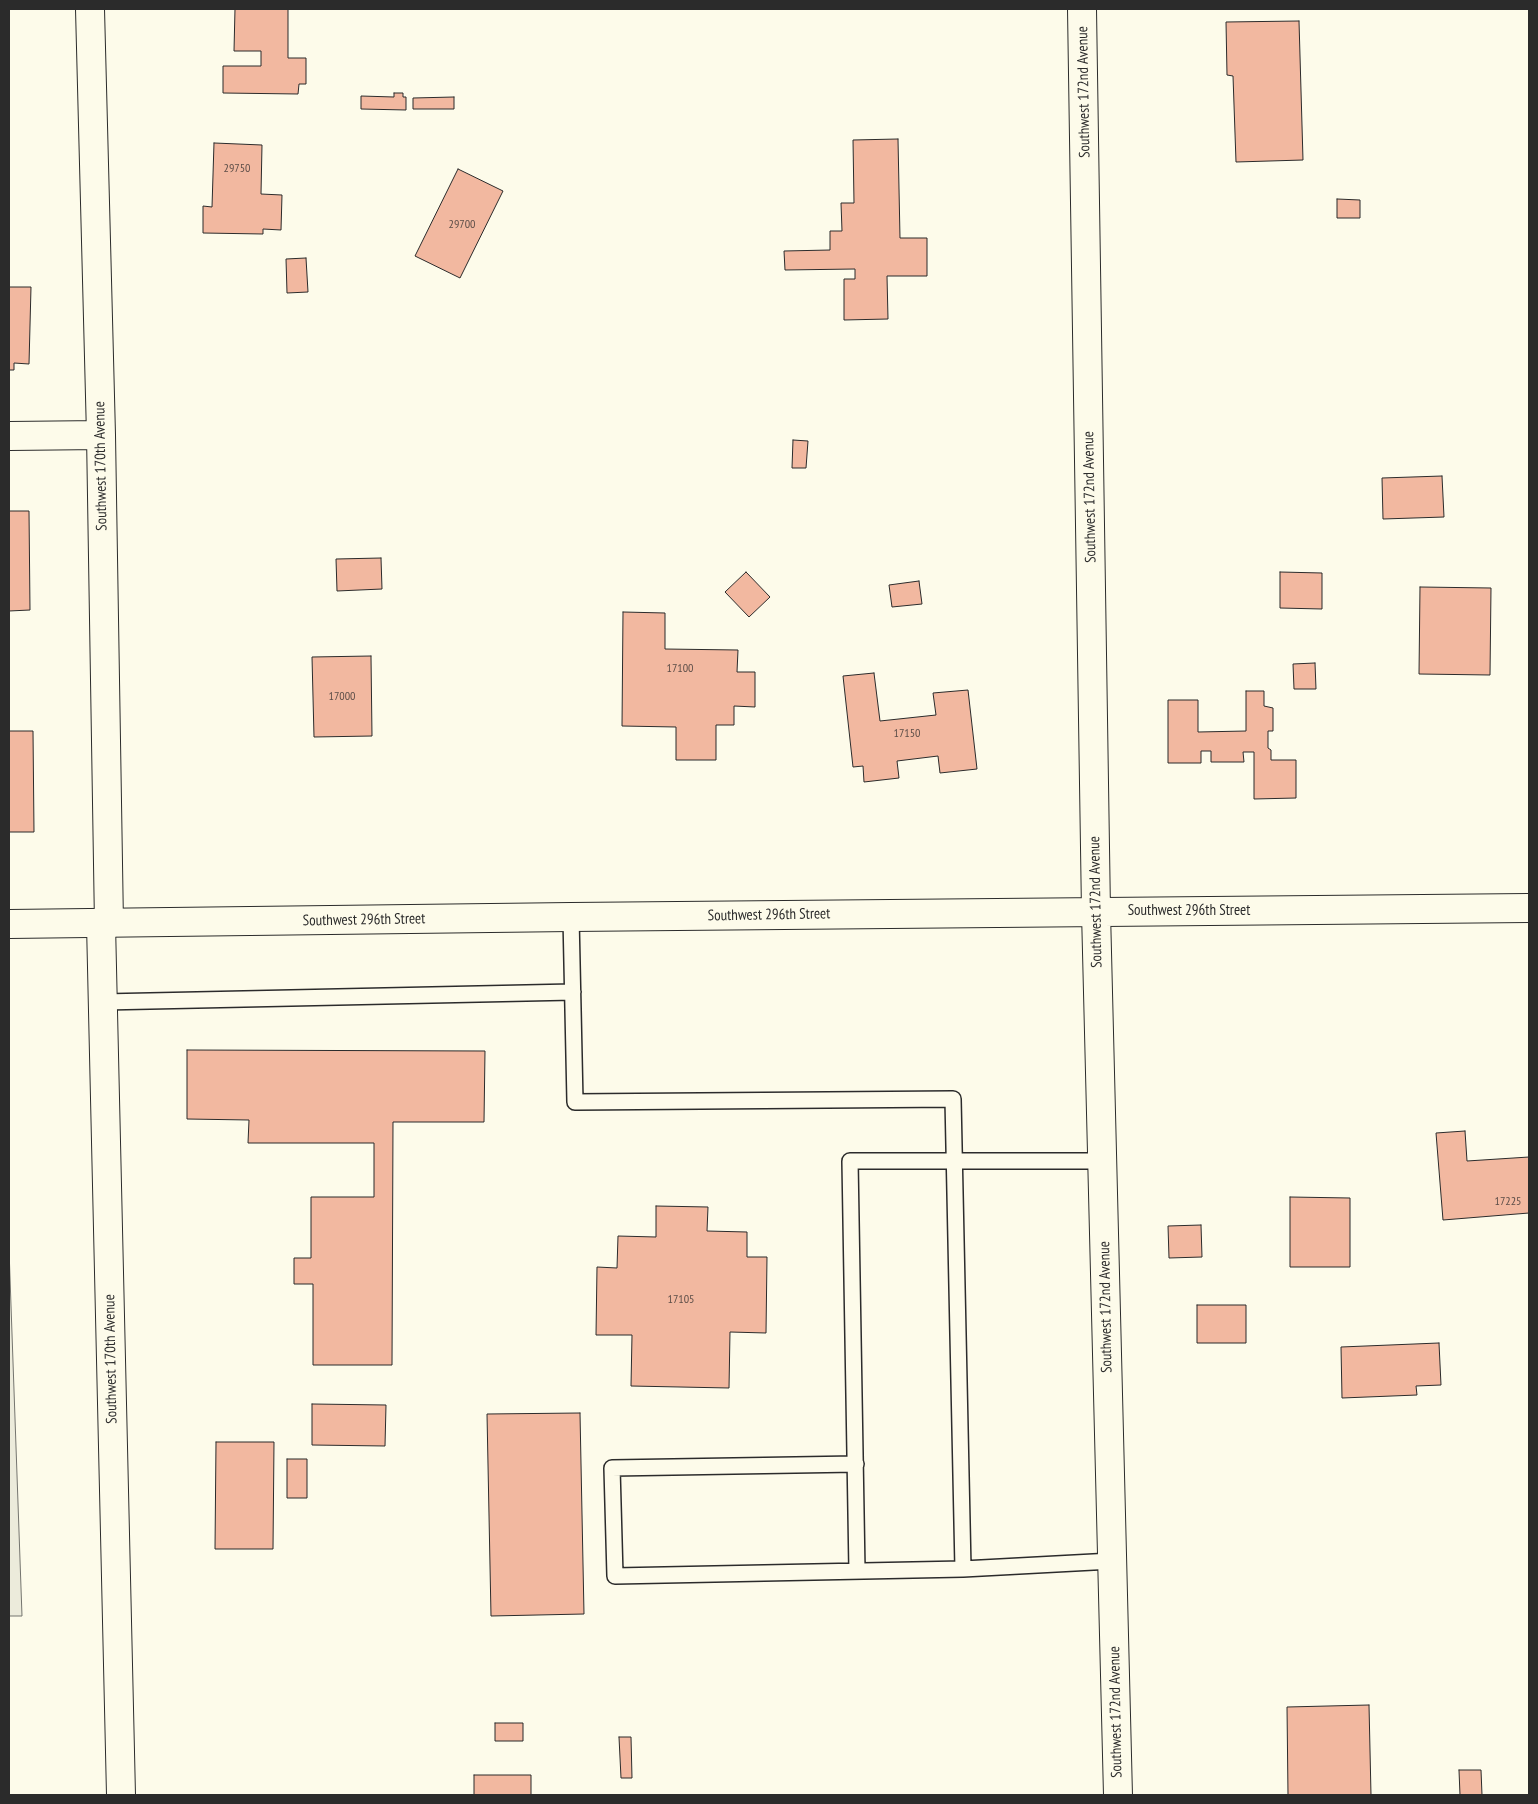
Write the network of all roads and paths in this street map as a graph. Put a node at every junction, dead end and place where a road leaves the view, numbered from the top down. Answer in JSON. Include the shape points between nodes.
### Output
{"nodes":[{"id":1,"x":90,"y":9,"type":"edge"},
{"id":2,"x":1082,"y":9,"type":"edge"},
{"id":3,"x":9,"y":436,"type":"edge"},
{"id":4,"x":101,"y":436,"type":"junction"},
{"id":5,"x":1529,"y":908,"type":"edge"},
{"id":6,"x":1096,"y":912,"type":"junction"},
{"id":7,"x":571,"y":917,"type":"junction"},
{"id":8,"x":9,"y":924,"type":"edge"},
{"id":9,"x":105,"y":924,"type":"junction"},
{"id":10,"x":573,"y":992,"type":"junction"},
{"id":11,"x":103,"y":1002,"type":"junction"},
{"id":12,"x":954,"y":1161,"type":"junction"},
{"id":13,"x":1103,"y":1161,"type":"junction"},
{"id":14,"x":856,"y":1464,"type":"junction"},
{"id":15,"x":1112,"y":1561,"type":"junction"},
{"id":16,"x":963,"y":1569,"type":"junction"},
{"id":17,"x":857,"y":1571,"type":"junction"},
{"id":18,"x":121,"y":1795,"type":"edge"},
{"id":19,"x":1118,"y":1795,"type":"edge"}],
"edges":[{"from":1,"to":4,"type":"street","name":"Southwest 170th Avenue"},
{"from":2,"to":6,"type":"street","name":"Southwest 172nd Avenue"},
{"from":3,"to":4,"type":"street"},
{"from":4,"to":9,"type":"street","name":"Southwest 170th Avenue"},
{"from":5,"to":6,"type":"street","name":"Southwest 296th Street"},
{"from":6,"to":7,"type":"street","name":"Southwest 296th Street"},
{"from":6,"to":13,"type":"street","name":"Southwest 172nd Avenue"},
{"from":7,"to":9,"type":"street","name":"Southwest 296th Street"},
{"from":7,"to":10,"type":"lane"},
{"from":8,"to":9,"type":"street","name":"Southwest 296th Street"},
{"from":9,"to":11,"type":"street","name":"Southwest 170th Avenue"},
{"from":10,"to":11,"type":"lane"},
{"from":10,"to":12,"type":"lane","via":[[575,1102],[953,1099]]},
{"from":11,"to":18,"type":"street","name":"Southwest 170th Avenue"},
{"from":12,"to":13,"type":"lane"},
{"from":12,"to":14,"type":"lane","via":[[850,1161]]},
{"from":12,"to":16,"type":"lane"},
{"from":13,"to":15,"type":"street","name":"Southwest 172nd Avenue"},
{"from":14,"to":17,"type":"lane"},
{"from":14,"to":17,"type":"lane","via":[[612,1468],[615,1576]]},
{"from":15,"to":16,"type":"lane"},
{"from":15,"to":19,"type":"street","name":"Southwest 172nd Avenue"},
{"from":16,"to":17,"type":"lane"}]}
